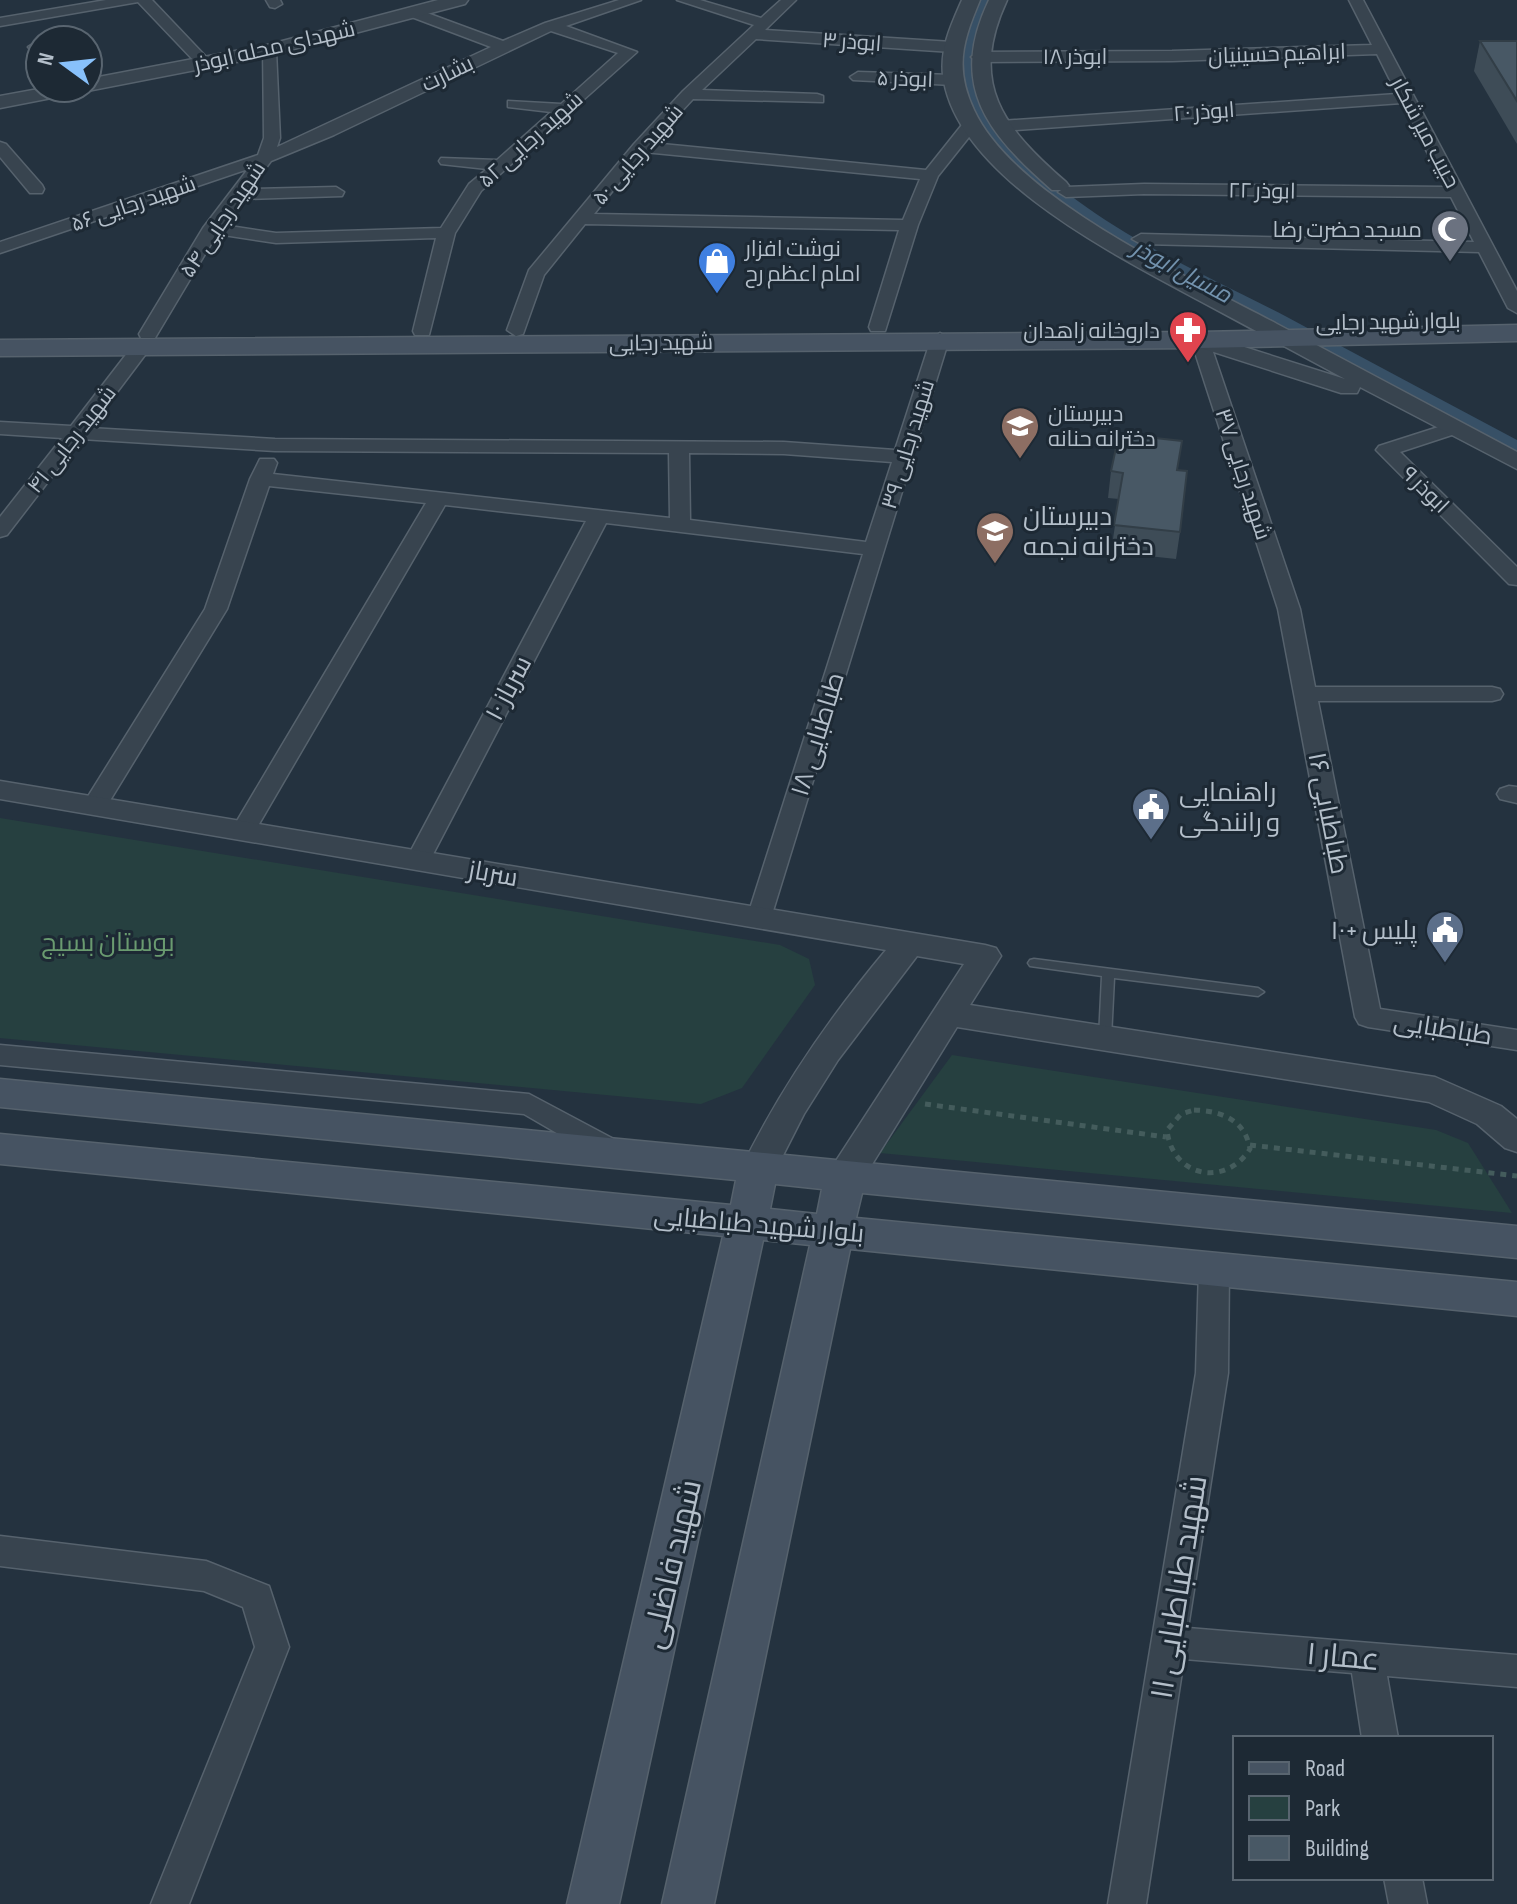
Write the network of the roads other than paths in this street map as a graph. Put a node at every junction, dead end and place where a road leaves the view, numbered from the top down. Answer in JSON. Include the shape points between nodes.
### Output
{"nodes":[{"id":1,"x":132,"y":0,"type":"edge"},
{"id":2,"x":144,"y":0,"type":"edge"},
{"id":3,"x":459,"y":0,"type":"edge"},
{"id":4,"x":634,"y":0,"type":"edge"},
{"id":5,"x":684,"y":0,"type":"edge"},
{"id":6,"x":789,"y":0,"type":"edge"},
{"id":7,"x":971,"y":0,"type":"edge"},
{"id":8,"x":998,"y":0,"type":"edge"},
{"id":9,"x":1356,"y":0,"type":"edge"},
{"id":10,"x":414,"y":13,"type":"junction"},
{"id":11,"x":0,"y":22,"type":"edge"},
{"id":12,"x":550,"y":26,"type":"junction"},
{"id":13,"x":758,"y":28,"type":"junction"},
{"id":14,"x":501,"y":46,"type":"junction"},
{"id":15,"x":952,"y":47,"type":"junction"},
{"id":16,"x":1382,"y":49,"type":"junction"},
{"id":17,"x":268,"y":50,"type":"junction"},
{"id":18,"x":1172,"y":56,"type":"joint"},
{"id":19,"x":979,"y":57,"type":"junction"},
{"id":20,"x":203,"y":62,"type":"junction"},
{"id":21,"x":858,"y":77,"type":"dead end"},
{"id":22,"x":953,"y":80,"type":"junction"},
{"id":23,"x":104,"y":82,"type":"edge"},
{"id":24,"x":689,"y":94,"type":"junction"},
{"id":25,"x":24,"y":97,"type":"edge"},
{"id":26,"x":1407,"y":98,"type":"junction"},
{"id":27,"x":817,"y":99,"type":"dead end"},
{"id":28,"x":0,"y":102,"type":"edge"},
{"id":29,"x":514,"y":104,"type":"dead end"},
{"id":30,"x":564,"y":109,"type":"junction"},
{"id":31,"x":971,"y":124,"type":"junction"},
{"id":32,"x":1001,"y":126,"type":"junction"},
{"id":33,"x":0,"y":147,"type":"edge"},
{"id":34,"x":640,"y":147,"type":"junction"},
{"id":35,"x":265,"y":158,"type":"junction"},
{"id":36,"x":447,"y":161,"type":"dead end"},
{"id":37,"x":501,"y":165,"type":"junction"},
{"id":38,"x":930,"y":175,"type":"junction"},
{"id":39,"x":36,"y":189,"type":"dead end"},
{"id":40,"x":336,"y":192,"type":"dead end"},
{"id":41,"x":1066,"y":192,"type":"junction"},
{"id":42,"x":1457,"y":192,"type":"junction"},
{"id":43,"x":238,"y":194,"type":"junction"},
{"id":44,"x":581,"y":219,"type":"junction"},
{"id":45,"x":909,"y":225,"type":"junction"},
{"id":46,"x":212,"y":228,"type":"junction"},
{"id":47,"x":446,"y":233,"type":"junction"},
{"id":48,"x":1141,"y":239,"type":"junction"},
{"id":49,"x":1485,"y":247,"type":"junction"},
{"id":50,"x":0,"y":248,"type":"edge"},
{"id":51,"x":1517,"y":308,"type":"edge"},
{"id":52,"x":1517,"y":320,"type":"edge"},
{"id":53,"x":1258,"y":323,"type":"junction"},
{"id":54,"x":878,"y":327,"type":"junction"},
{"id":55,"x":1290,"y":329,"type":"junction"},
{"id":56,"x":516,"y":330,"type":"junction"},
{"id":57,"x":422,"y":331,"type":"junction"},
{"id":58,"x":1517,"y":333,"type":"edge"},
{"id":59,"x":0,"y":335,"type":"edge"},
{"id":60,"x":1322,"y":335,"type":"junction"},
{"id":61,"x":940,"y":339,"type":"junction"},
{"id":62,"x":145,"y":340,"type":"junction"},
{"id":63,"x":1200,"y":340,"type":"junction"},
{"id":64,"x":0,"y":348,"type":"edge"},
{"id":65,"x":1430,"y":415,"type":"junction"},
{"id":66,"x":0,"y":428,"type":"edge"},
{"id":67,"x":1454,"y":428,"type":"junction"},
{"id":68,"x":76,"y":432,"type":"junction"},
{"id":69,"x":1517,"y":438,"type":"edge"},
{"id":70,"x":275,"y":445,"type":"junction"},
{"id":71,"x":679,"y":447,"type":"junction"},
{"id":72,"x":903,"y":457,"type":"junction"},
{"id":73,"x":1517,"y":462,"type":"edge"},
{"id":74,"x":260,"y":479,"type":"junction"},
{"id":75,"x":439,"y":499,"type":"junction"},
{"id":76,"x":599,"y":516,"type":"junction"},
{"id":77,"x":680,"y":525,"type":"junction"},
{"id":78,"x":0,"y":531,"type":"edge"},
{"id":79,"x":874,"y":549,"type":"junction"},
{"id":80,"x":1517,"y":579,"type":"edge"},
{"id":81,"x":1289,"y":609,"type":"joint"},
{"id":82,"x":1305,"y":694,"type":"junction"},
{"id":83,"x":1492,"y":694,"type":"dead end"},
{"id":84,"x":0,"y":790,"type":"edge"},
{"id":85,"x":94,"y":806,"type":"junction"},
{"id":86,"x":243,"y":831,"type":"junction"},
{"id":87,"x":418,"y":860,"type":"junction"},
{"id":88,"x":760,"y":918,"type":"junction"},
{"id":89,"x":909,"y":944,"type":"junction"},
{"id":90,"x":1034,"y":963,"type":"dead end"},
{"id":91,"x":1108,"y":972,"type":"junction"},
{"id":92,"x":1258,"y":992,"type":"dead end"},
{"id":93,"x":950,"y":1014,"type":"junction"},
{"id":94,"x":1368,"y":1017,"type":"joint"},
{"id":95,"x":1105,"y":1038,"type":"junction"},
{"id":96,"x":1517,"y":1040,"type":"edge"},
{"id":97,"x":0,"y":1055,"type":"edge"},
{"id":98,"x":0,"y":1093,"type":"edge"},
{"id":99,"x":1517,"y":1139,"type":"edge"},
{"id":100,"x":0,"y":1149,"type":"edge"},
{"id":101,"x":619,"y":1155,"type":"junction"},
{"id":102,"x":759,"y":1169,"type":"junction"},
{"id":103,"x":845,"y":1177,"type":"junction"},
{"id":104,"x":748,"y":1223,"type":"junction"},
{"id":105,"x":836,"y":1230,"type":"junction"},
{"id":106,"x":1517,"y":1242,"type":"edge"},
{"id":107,"x":1214,"y":1268,"type":"junction"},
{"id":108,"x":1517,"y":1299,"type":"edge"},
{"id":109,"x":0,"y":1551,"type":"edge"},
{"id":110,"x":1169,"y":1642,"type":"junction"},
{"id":111,"x":1367,"y":1658,"type":"junction"},
{"id":112,"x":1517,"y":1671,"type":"edge"},
{"id":113,"x":1380,"y":1736,"type":"edge"},
{"id":114,"x":1403,"y":1880,"type":"edge"},
{"id":115,"x":170,"y":1904,"type":"edge"},
{"id":116,"x":593,"y":1904,"type":"edge"},
{"id":117,"x":688,"y":1904,"type":"edge"},
{"id":118,"x":1127,"y":1904,"type":"edge"},
{"id":119,"x":1408,"y":1904,"type":"edge"}],
"edges":[{"from":1,"to":11,"type":"street"},
{"from":2,"to":20,"type":"street"},
{"from":3,"to":10,"type":"street","name":"شهدای محله ابوذر"},
{"from":4,"to":12,"type":"street","name":"بشارت"},
{"from":5,"to":13,"type":"street","name":"ابوذر ۳"},
{"from":6,"to":13,"type":"street","name":"شهید رجایی ۵۰"},
{"from":7,"to":15,"type":"street"},
{"from":8,"to":19,"type":"street","via":[[986,20]]},
{"from":9,"to":16,"type":"street","name":"حبیب میر شکار"},
{"from":10,"to":14,"type":"street"},
{"from":10,"to":17,"type":"street","name":"شهدای محله ابوذر"},
{"from":12,"to":14,"type":"street","name":"بشارت"},
{"from":12,"to":30,"type":"street","name":"شهید رجایی ۵۲","via":[[629,52]]},
{"from":13,"to":15,"type":"street","name":"ابوذر ۳"},
{"from":13,"to":24,"type":"street","name":"شهید رجایی ۵۰"},
{"from":14,"to":35,"type":"street","name":"بشارت"},
{"from":15,"to":22,"type":"street"},
{"from":16,"to":18,"type":"street","name":"ابراهیم حسینیان"},
{"from":16,"to":26,"type":"street","name":"حبیب میر شکار"},
{"from":17,"to":20,"type":"street","name":"شهدای محله ابوذر"},
{"from":17,"to":35,"type":"street","name":"شهید رجایی ۵۴","via":[[272,138]]},
{"from":18,"to":19,"type":"street","name":"ابوذر ۱۸"},
{"from":19,"to":32,"type":"street","via":[[980,82]]},
{"from":20,"to":23,"type":"street","name":"شهدای محله ابوذر"},
{"from":21,"to":22,"type":"street","name":"ابوذر ۵"},
{"from":22,"to":31,"type":"street"},
{"from":24,"to":27,"type":"street"},
{"from":24,"to":34,"type":"street","name":"شهید رجایی ۵۰"},
{"from":25,"to":28,"type":"street"},
{"from":26,"to":32,"type":"street","name":"ابوذر ۲۰"},
{"from":26,"to":42,"type":"street","name":"حبیب میر شکار"},
{"from":29,"to":30,"type":"street"},
{"from":30,"to":37,"type":"street","name":"شهید رجایی ۵۲"},
{"from":31,"to":38,"type":"street"},
{"from":31,"to":53,"type":"street","via":[[1009,171],[1055,209]]},
{"from":32,"to":41,"type":"street"},
{"from":33,"to":39,"type":"street"},
{"from":34,"to":38,"type":"street"},
{"from":34,"to":44,"type":"street","name":"شهید رجایی ۵۰"},
{"from":35,"to":43,"type":"street","name":"شهید رجایی ۵۴"},
{"from":35,"to":50,"type":"street","name":"شهید رجایی ۵۶"},
{"from":36,"to":37,"type":"street"},
{"from":37,"to":47,"type":"street","name":"شهید رجایی ۵۲","via":[[475,188]]},
{"from":38,"to":45,"type":"street"},
{"from":40,"to":43,"type":"street"},
{"from":41,"to":42,"type":"street","name":"ابوذر ۲۲"},
{"from":41,"to":48,"type":"street"},
{"from":42,"to":49,"type":"street","name":"حبیب میر شکار"},
{"from":43,"to":46,"type":"street","name":"شهید رجایی ۵۴"},
{"from":44,"to":45,"type":"street"},
{"from":44,"to":56,"type":"street","name":"شهید رجایی ۵۰","via":[[535,274]]},
{"from":45,"to":54,"type":"street"},
{"from":46,"to":47,"type":"street","via":[[276,238]]},
{"from":46,"to":62,"type":"street","name":"شهید رجایی ۵۴"},
{"from":47,"to":57,"type":"street","name":"شهید رجایی ۵۲"},
{"from":48,"to":49,"type":"street"},
{"from":48,"to":55,"type":"street"},
{"from":49,"to":51,"type":"street","name":"حبیب میر شکار"},
{"from":52,"to":55,"type":"main road","name":"بلوار شهید رجایی"},
{"from":53,"to":54,"type":"main road","name":"شهید رجایی"},
{"from":53,"to":55,"type":"main road","name":"بلوار شهید رجایی"},
{"from":54,"to":56,"type":"main road","name":"شهید رجایی"},
{"from":55,"to":60,"type":"main road","name":"شهید رجایی"},
{"from":55,"to":63,"type":"main road","name":"شهید رجایی"},
{"from":55,"to":65,"type":"street"},
{"from":56,"to":57,"type":"main road","name":"شهید رجایی"},
{"from":57,"to":62,"type":"main road","name":"شهید رجایی"},
{"from":58,"to":60,"type":"main road","name":"بلوار شهید رجایی"},
{"from":59,"to":62,"type":"main road","name":"شهید رجایی"},
{"from":60,"to":69,"type":"street"},
{"from":61,"to":62,"type":"main road","name":"شهید رجایی"},
{"from":61,"to":63,"type":"main road","name":"شهید رجایی"},
{"from":61,"to":72,"type":"street","name":"شهید رجایی ۳۹"},
{"from":62,"to":64,"type":"main road","name":"شهید رجایی"},
{"from":62,"to":68,"type":"street","name":"شهید رجایی ۴۱"},
{"from":63,"to":65,"type":"street"},
{"from":63,"to":81,"type":"street","name":"شهید رجایی ۳۷"},
{"from":65,"to":67,"type":"street"},
{"from":66,"to":68,"type":"street"},
{"from":67,"to":73,"type":"street"},
{"from":67,"to":80,"type":"street","name":"ابوذر ۹","via":[[1386,450]]},
{"from":68,"to":70,"type":"street"},
{"from":68,"to":78,"type":"street","name":"شهید رجایی ۴۱"},
{"from":70,"to":71,"type":"street"},
{"from":70,"to":74,"type":"street"},
{"from":71,"to":72,"type":"street"},
{"from":71,"to":77,"type":"street"},
{"from":72,"to":79,"type":"street","name":"شهید رجایی ۳۹"},
{"from":74,"to":75,"type":"street"},
{"from":74,"to":85,"type":"street","via":[[216,609]]},
{"from":75,"to":76,"type":"street"},
{"from":75,"to":86,"type":"street"},
{"from":76,"to":77,"type":"street"},
{"from":76,"to":87,"type":"street","name":"سرباز ۱۰"},
{"from":77,"to":79,"type":"street"},
{"from":79,"to":88,"type":"street","name":"طباطبایی ۱۸"},
{"from":81,"to":82,"type":"street","name":"طباطبایی ۱۶"},
{"from":82,"to":83,"type":"street"},
{"from":82,"to":94,"type":"street","name":"طباطبایی ۱۶"},
{"from":84,"to":85,"type":"street","name":"سرباز"},
{"from":85,"to":86,"type":"street","name":"سرباز"},
{"from":86,"to":87,"type":"street","name":"سرباز"},
{"from":87,"to":88,"type":"street","name":"سرباز"},
{"from":88,"to":89,"type":"street","name":"سرباز"},
{"from":89,"to":93,"type":"street","name":"سرباز","via":[[985,956]]},
{"from":89,"to":102,"type":"street","via":[[847,1021],[778,1125]]},
{"from":90,"to":91,"type":"lane"},
{"from":91,"to":92,"type":"lane"},
{"from":91,"to":95,"type":"lane"},
{"from":93,"to":95,"type":"street"},
{"from":93,"to":103,"type":"street"},
{"from":94,"to":96,"type":"street","name":"طباطبایی"},
{"from":95,"to":99,"type":"street","via":[[1435,1090],[1489,1115]]},
{"from":97,"to":101,"type":"street","via":[[529,1104]]},
{"from":98,"to":101,"type":"main road","name":"بلوار شهید طباطبایی"},
{"from":100,"to":104,"type":"main road","name":"بلوار شهید طباطبایی"},
{"from":101,"to":102,"type":"main road","name":"بلوار شهید طباطبایی"},
{"from":102,"to":103,"type":"main road","name":"بلوار شهید طباطبایی"},
{"from":102,"to":104,"type":"main road","name":"شهید فاضلی"},
{"from":103,"to":105,"type":"main road"},
{"from":103,"to":106,"type":"main road","name":"بلوار شهید طباطبایی"},
{"from":104,"to":105,"type":"main road","name":"بلوار شهید طباطبایی"},
{"from":104,"to":116,"type":"main road","name":"شهید فاضلی"},
{"from":105,"to":107,"type":"main road","name":"بلوار شهید طباطبایی"},
{"from":105,"to":117,"type":"main road"},
{"from":107,"to":108,"type":"main road","name":"بلوار شهید طباطبایی"},
{"from":107,"to":110,"type":"street","name":"شهید طباطبایی ۱۱","via":[[1212,1373]]},
{"from":109,"to":115,"type":"street","via":[[206,1576],[257,1597],[272,1647]]},
{"from":110,"to":111,"type":"street","name":"عمار ۱"},
{"from":110,"to":118,"type":"street","name":"شهید طباطبایی ۱۱"},
{"from":111,"to":112,"type":"street","name":"عمار ۱"},
{"from":111,"to":113,"type":"street"},
{"from":114,"to":119,"type":"street"}]}
